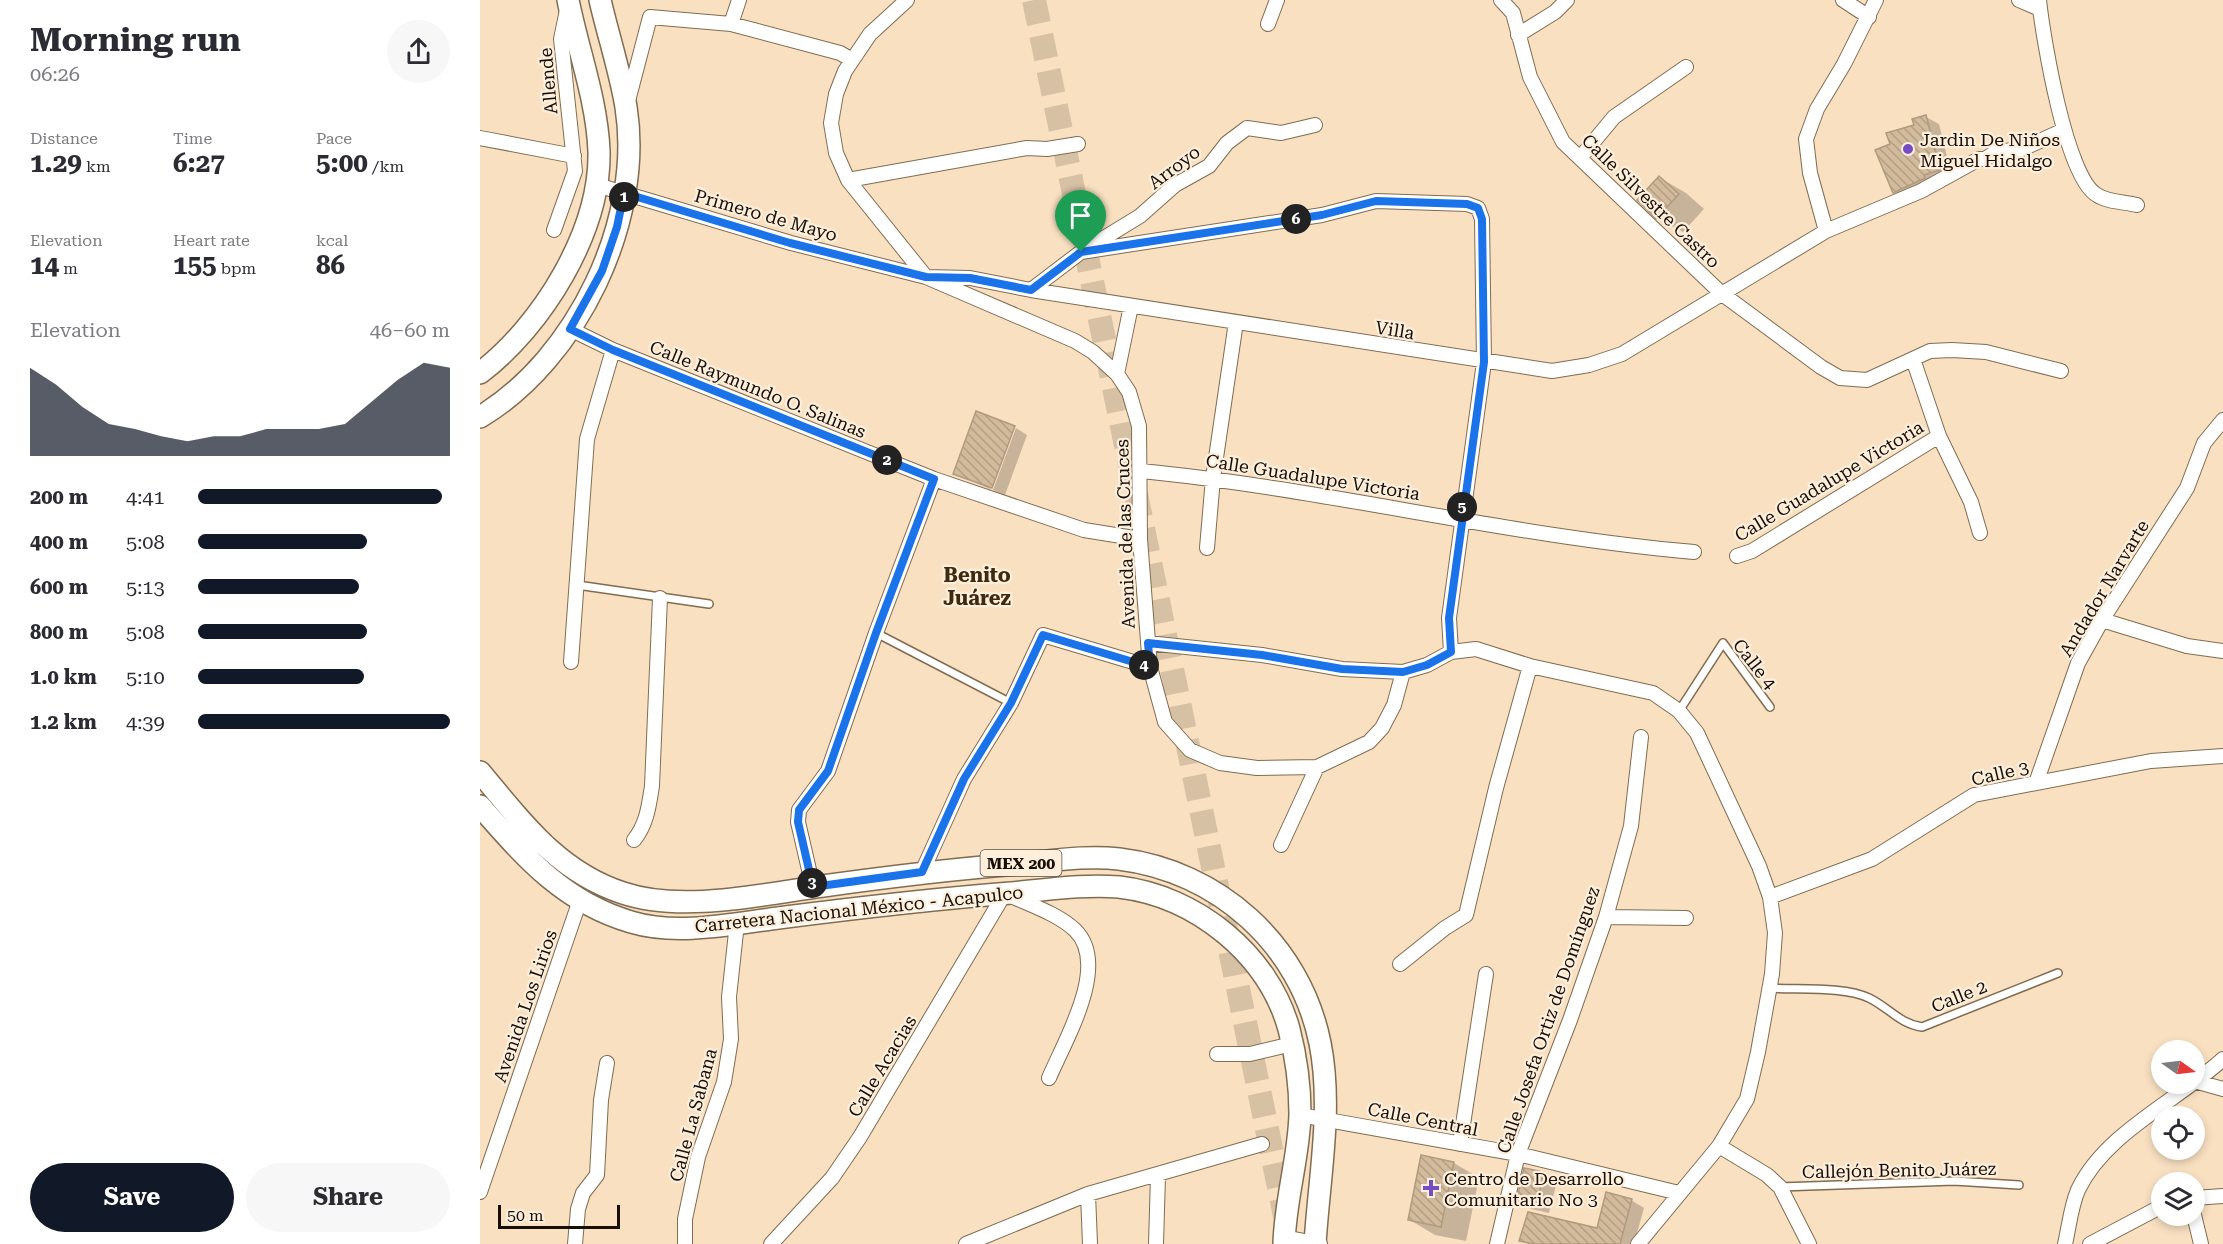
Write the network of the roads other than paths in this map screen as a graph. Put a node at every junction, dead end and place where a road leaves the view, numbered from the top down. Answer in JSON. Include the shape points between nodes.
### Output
{"nodes":[{"id":1,"x":600,"y":0,"type":"edge"},
{"id":2,"x":739,"y":0,"type":"edge"},
{"id":3,"x":907,"y":0,"type":"edge"},
{"id":4,"x":1276,"y":0,"type":"edge"},
{"id":5,"x":1501,"y":0,"type":"edge"},
{"id":6,"x":1567,"y":0,"type":"edge"},
{"id":7,"x":1843,"y":0,"type":"edge"},
{"id":8,"x":1876,"y":0,"type":"edge"},
{"id":9,"x":2019,"y":0,"type":"edge"},
{"id":10,"x":568,"y":1,"type":"edge"},
{"id":11,"x":2040,"y":4,"type":"edge"},
{"id":12,"x":1869,"y":16,"type":"junction"},
{"id":13,"x":731,"y":24,"type":"junction"},
{"id":14,"x":1268,"y":24,"type":"dead end"},
{"id":15,"x":1518,"y":35,"type":"junction"},
{"id":16,"x":852,"y":60,"type":"junction"},
{"id":17,"x":1686,"y":67,"type":"dead end"},
{"id":18,"x":626,"y":108,"type":"junction"},
{"id":19,"x":1315,"y":125,"type":"dead end"},
{"id":20,"x":2064,"y":130,"type":"junction"},
{"id":21,"x":480,"y":138,"type":"edge"},
{"id":22,"x":1078,"y":144,"type":"dead end"},
{"id":23,"x":574,"y":156,"type":"junction"},
{"id":24,"x":1580,"y":158,"type":"junction"},
{"id":25,"x":848,"y":180,"type":"junction"},
{"id":26,"x":597,"y":185,"type":"junction"},
{"id":27,"x":624,"y":193,"type":"junction"},
{"id":28,"x":2137,"y":205,"type":"dead end"},
{"id":29,"x":554,"y":230,"type":"dead end"},
{"id":30,"x":1826,"y":231,"type":"junction"},
{"id":31,"x":1081,"y":252,"type":"junction"},
{"id":32,"x":926,"y":277,"type":"junction"},
{"id":33,"x":1031,"y":290,"type":"junction"},
{"id":34,"x":1721,"y":293,"type":"junction"},
{"id":35,"x":1131,"y":306,"type":"junction"},
{"id":36,"x":1236,"y":322,"type":"junction"},
{"id":37,"x":570,"y":329,"type":"junction"},
{"id":38,"x":613,"y":350,"type":"junction"},
{"id":39,"x":1913,"y":359,"type":"junction"},
{"id":40,"x":1484,"y":362,"type":"junction"},
{"id":41,"x":2061,"y":371,"type":"dead end"},
{"id":42,"x":480,"y":373,"type":"edge"},
{"id":43,"x":1117,"y":374,"type":"junction"},
{"id":44,"x":480,"y":417,"type":"edge"},
{"id":45,"x":2223,"y":420,"type":"edge"},
{"id":46,"x":1939,"y":436,"type":"junction"},
{"id":47,"x":1141,"y":471,"type":"junction"},
{"id":48,"x":1213,"y":478,"type":"junction"},
{"id":49,"x":934,"y":479,"type":"junction"},
{"id":50,"x":1461,"y":520,"type":"junction"},
{"id":51,"x":1980,"y":533,"type":"dead end"},
{"id":52,"x":1140,"y":539,"type":"junction"},
{"id":53,"x":1207,"y":548,"type":"dead end"},
{"id":54,"x":1694,"y":552,"type":"dead end"},
{"id":55,"x":1737,"y":556,"type":"dead end"},
{"id":56,"x":577,"y":585,"type":"junction"},
{"id":57,"x":660,"y":598,"type":"junction"},
{"id":58,"x":709,"y":604,"type":"dead end"},
{"id":59,"x":2102,"y":620,"type":"junction"},
{"id":60,"x":876,"y":633,"type":"junction"},
{"id":61,"x":1148,"y":643,"type":"junction"},
{"id":62,"x":2223,"y":651,"type":"edge"},
{"id":63,"x":1451,"y":652,"type":"junction"},
{"id":64,"x":571,"y":662,"type":"dead end"},
{"id":65,"x":1530,"y":666,"type":"junction"},
{"id":66,"x":1150,"y":667,"type":"junction"},
{"id":67,"x":1403,"y":672,"type":"junction"},
{"id":68,"x":1011,"y":703,"type":"junction"},
{"id":69,"x":1770,"y":707,"type":"dead end"},
{"id":70,"x":1679,"y":711,"type":"junction"},
{"id":71,"x":1641,"y":737,"type":"dead end"},
{"id":72,"x":2223,"y":756,"type":"edge"},
{"id":73,"x":1317,"y":767,"type":"junction"},
{"id":74,"x":480,"y":772,"type":"edge"},
{"id":75,"x":2036,"y":783,"type":"junction"},
{"id":76,"x":480,"y":806,"type":"edge"},
{"id":77,"x":634,"y":840,"type":"dead end"},
{"id":78,"x":1281,"y":845,"type":"dead end"},
{"id":79,"x":922,"y":872,"type":"junction"},
{"id":80,"x":813,"y":887,"type":"junction"},
{"id":81,"x":1005,"y":893,"type":"junction"},
{"id":82,"x":1770,"y":897,"type":"junction"},
{"id":83,"x":580,"y":900,"type":"junction"},
{"id":84,"x":1606,"y":917,"type":"junction"},
{"id":85,"x":1686,"y":918,"type":"dead end"},
{"id":86,"x":737,"y":923,"type":"junction"},
{"id":87,"x":1400,"y":964,"type":"dead end"},
{"id":88,"x":2058,"y":972,"type":"dead end"},
{"id":89,"x":1486,"y":974,"type":"dead end"},
{"id":90,"x":1770,"y":988,"type":"junction"},
{"id":91,"x":1292,"y":1044,"type":"junction"},
{"id":92,"x":1217,"y":1054,"type":"dead end"},
{"id":93,"x":2223,"y":1059,"type":"edge"},
{"id":94,"x":607,"y":1063,"type":"dead end"},
{"id":95,"x":2205,"y":1076,"type":"edge"},
{"id":96,"x":1049,"y":1078,"type":"dead end"},
{"id":97,"x":2205,"y":1084,"type":"edge"},
{"id":98,"x":2223,"y":1089,"type":"edge"},
{"id":99,"x":2181,"y":1094,"type":"edge"},
{"id":100,"x":1300,"y":1115,"type":"junction"},
{"id":101,"x":1324,"y":1118,"type":"junction"},
{"id":102,"x":1262,"y":1144,"type":"dead end"},
{"id":103,"x":1460,"y":1144,"type":"junction"},
{"id":104,"x":1719,"y":1146,"type":"junction"},
{"id":105,"x":1518,"y":1154,"type":"junction"},
{"id":106,"x":1158,"y":1176,"type":"junction"},
{"id":107,"x":2019,"y":1185,"type":"dead end"},
{"id":108,"x":1780,"y":1187,"type":"junction"},
{"id":109,"x":480,"y":1192,"type":"edge"},
{"id":110,"x":1679,"y":1193,"type":"junction"},
{"id":111,"x":1088,"y":1194,"type":"junction"},
{"id":112,"x":2223,"y":1196,"type":"edge"},
{"id":113,"x":2205,"y":1197,"type":"edge"},
{"id":114,"x":2151,"y":1212,"type":"edge"},
{"id":115,"x":2197,"y":1226,"type":"edge"},
{"id":116,"x":989,"y":1240,"type":"edge"},
{"id":117,"x":1284,"y":1241,"type":"edge"},
{"id":118,"x":1317,"y":1243,"type":"edge"},
{"id":119,"x":575,"y":1244,"type":"edge"},
{"id":120,"x":685,"y":1244,"type":"edge"},
{"id":121,"x":771,"y":1244,"type":"edge"},
{"id":122,"x":966,"y":1244,"type":"edge"},
{"id":123,"x":1090,"y":1244,"type":"edge"},
{"id":124,"x":1156,"y":1244,"type":"edge"},
{"id":125,"x":1497,"y":1244,"type":"edge"},
{"id":126,"x":1638,"y":1244,"type":"edge"},
{"id":127,"x":1809,"y":1244,"type":"edge"},
{"id":128,"x":2065,"y":1244,"type":"edge"},
{"id":129,"x":2090,"y":1244,"type":"edge"},
{"id":130,"x":2201,"y":1244,"type":"edge"}],
"edges":[{"from":1,"to":18,"type":"main road"},
{"from":2,"to":13,"type":"street"},
{"from":3,"to":16,"type":"street","name":"Avenida de las Cruces","via":[[870,34]]},
{"from":4,"to":14,"type":"street"},
{"from":5,"to":15,"type":"street","name":"Calle Silvestre Castro","via":[[1513,13]]},
{"from":6,"to":15,"type":"street"},
{"from":7,"to":12,"type":"street"},
{"from":8,"to":12,"type":"street"},
{"from":9,"to":11,"type":"street"},
{"from":10,"to":23,"type":"street","name":"Allende","via":[[561,39]]},
{"from":10,"to":26,"type":"main road","via":[[595,114]]},
{"from":11,"to":20,"type":"street"},
{"from":12,"to":30,"type":"street","via":[[1817,109],[1806,139],[1810,173]]},
{"from":13,"to":16,"type":"street","via":[[840,53]]},
{"from":13,"to":18,"type":"street","via":[[650,17]]},
{"from":15,"to":24,"type":"street","name":"Calle Silvestre Castro","via":[[1530,77],[1545,107],[1563,142]]},
{"from":16,"to":25,"type":"street","name":"Avenida de las Cruces","via":[[836,94],[831,123],[836,153]]},
{"from":17,"to":24,"type":"street","via":[[1614,117]]},
{"from":18,"to":27,"type":"main road","via":[[628,156]]},
{"from":19,"to":31,"type":"street","name":"Arroyo","via":[[1281,134],[1247,128],[1227,143],[1209,166],[1174,185],[1140,216]]},
{"from":20,"to":28,"type":"street","via":[[2087,187],[2097,196]]},
{"from":20,"to":30,"type":"street","name":"Villa","via":[[2022,149],[1979,159],[1956,174]]},
{"from":21,"to":23,"type":"street"},
{"from":22,"to":25,"type":"street","via":[[1026,148]]},
{"from":23,"to":29,"type":"street","name":"Allende","via":[[573,179]]},
{"from":24,"to":34,"type":"street","name":"Calle Silvestre Castro"},
{"from":25,"to":32,"type":"street","name":"Avenida de las Cruces"},
{"from":26,"to":27,"type":"street","name":"Primero de Mayo"},
{"from":26,"to":42,"type":"main road","via":[[587,225],[566,270],[538,312]]},
{"from":27,"to":32,"type":"street","name":"Primero de Mayo","via":[[790,243]]},
{"from":27,"to":37,"type":"main road","via":[[602,271]]},
{"from":30,"to":34,"type":"street","name":"Villa"},
{"from":31,"to":33,"type":"street","name":"Arroyo"},
{"from":31,"to":40,"type":"street","via":[[1322,215],[1376,201],[1467,204],[1478,208],[1482,219]]},
{"from":32,"to":33,"type":"street","name":"Villa","via":[[970,278]]},
{"from":32,"to":43,"type":"street","name":"Avenida de las Cruces","via":[[1075,341]]},
{"from":33,"to":35,"type":"street","name":"Villa"},
{"from":34,"to":39,"type":"street","name":"Calle Silvestre Castro","via":[[1840,378],[1867,380]]},
{"from":34,"to":40,"type":"street","name":"Villa","via":[[1622,354],[1589,365],[1552,371]]},
{"from":35,"to":36,"type":"street","name":"Villa"},
{"from":35,"to":43,"type":"street"},
{"from":36,"to":40,"type":"street","name":"Villa"},
{"from":36,"to":48,"type":"street"},
{"from":37,"to":38,"type":"street","name":"Calle Raymundo O. Salinas"},
{"from":37,"to":44,"type":"main road","via":[[524,385]]},
{"from":38,"to":49,"type":"street","name":"Calle Raymundo O. Salinas"},
{"from":38,"to":56,"type":"street","via":[[587,439]]},
{"from":39,"to":41,"type":"street","via":[[1930,351],[1986,352]]},
{"from":39,"to":46,"type":"street"},
{"from":40,"to":50,"type":"street"},
{"from":43,"to":47,"type":"street","name":"Avenida de las Cruces","via":[[1129,392],[1138,426]]},
{"from":45,"to":59,"type":"street","name":"Andador Narvarte","via":[[2204,442],[2187,488]]},
{"from":46,"to":51,"type":"street","via":[[1971,502]]},
{"from":46,"to":55,"type":"street","name":"Calle Guadalupe Victoria","via":[[1752,551]]},
{"from":47,"to":48,"type":"street","name":"Calle Guadalupe Victoria"},
{"from":47,"to":52,"type":"street","name":"Avenida de las Cruces"},
{"from":48,"to":50,"type":"street","name":"Calle Guadalupe Victoria"},
{"from":48,"to":53,"type":"street"},
{"from":49,"to":52,"type":"street","name":"Calle Raymundo O. Salinas","via":[[1084,530]]},
{"from":49,"to":60,"type":"street"},
{"from":50,"to":54,"type":"street","name":"Calle Guadalupe Victoria","via":[[1616,545]]},
{"from":50,"to":63,"type":"street","via":[[1449,618]]},
{"from":52,"to":61,"type":"street","name":"Avenida de las Cruces"},
{"from":56,"to":57,"type":"lane"},
{"from":56,"to":64,"type":"street"},
{"from":57,"to":58,"type":"lane"},
{"from":57,"to":77,"type":"street","via":[[652,786],[647,815]]},
{"from":59,"to":62,"type":"street","via":[[2187,646]]},
{"from":59,"to":75,"type":"street","name":"Andador Narvarte","via":[[2078,663]]},
{"from":60,"to":68,"type":"lane"},
{"from":60,"to":80,"type":"street","via":[[828,771],[799,810],[798,822]]},
{"from":61,"to":66,"type":"street"},
{"from":61,"to":67,"type":"street","name":"Avenida de las Cruces","via":[[1262,655],[1342,669]]},
{"from":63,"to":65,"type":"street","name":"Avenida de las Cruces","via":[[1476,649]]},
{"from":63,"to":67,"type":"street","name":"Avenida de las Cruces"},
{"from":65,"to":70,"type":"street","name":"Avenida de las Cruces","via":[[1653,693]]},
{"from":65,"to":87,"type":"street","via":[[1466,915]]},
{"from":66,"to":68,"type":"street","via":[[1043,635]]},
{"from":66,"to":73,"type":"street","via":[[1165,722],[1190,750],[1220,763],[1257,768]]},
{"from":67,"to":73,"type":"street","via":[[1394,705],[1382,728],[1369,742]]},
{"from":68,"to":79,"type":"street","via":[[964,779]]},
{"from":69,"to":70,"type":"lane","name":"Calle 4","via":[[1723,643]]},
{"from":70,"to":82,"type":"street","name":"Avenida de las Cruces","via":[[1697,734]]},
{"from":71,"to":84,"type":"street","name":"Calle Josefa Ortiz de Domínguez","via":[[1631,826]]},
{"from":72,"to":75,"type":"street","name":"Calle 3","via":[[2151,761]]},
{"from":73,"to":78,"type":"street"},
{"from":74,"to":80,"type":"main road","name":"Carretera Nacional México - Acapulco","number":"MEX 200","via":[[539,842],[591,880],[625,894],[696,900]]},
{"from":75,"to":82,"type":"street","name":"Calle 3","via":[[1974,795],[1872,859]]},
{"from":76,"to":83,"type":"main road","name":"Carretera Nacional México - Acapulco","number":"MEX 200","via":[[535,868]]},
{"from":79,"to":80,"type":"main road","name":"Carretera Nacional México - Acapulco","number":"MEX 200"},
{"from":79,"to":101,"type":"main road","name":"Carretera Nacional México - Acapulco","number":"MEX 200","via":[[1066,859],[1116,859],[1148,864],[1217,893],[1273,941],[1298,978],[1320,1044]]},
{"from":81,"to":86,"type":"main road","name":"Carretera Nacional México - Acapulco","number":"MEX 200"},
{"from":81,"to":91,"type":"main road","name":"Carretera Nacional México - Acapulco","number":"MEX 200","via":[[1089,886],[1120,888],[1188,909],[1220,928],[1244,949],[1276,1000]]},
{"from":81,"to":96,"type":"street","via":[[1076,930],[1088,960],[1085,996]]},
{"from":81,"to":121,"type":"street","name":"Calle Acacias","via":[[861,1137],[832,1178]]},
{"from":82,"to":90,"type":"street","name":"Avenida de las Cruces","via":[[1775,933]]},
{"from":83,"to":86,"type":"main road","name":"Carretera Nacional México - Acapulco","number":"MEX 200","via":[[634,923],[700,927]]},
{"from":83,"to":109,"type":"street","name":"Avenida Los Lirios"},
{"from":84,"to":85,"type":"street"},
{"from":84,"to":105,"type":"street","name":"Calle Josefa Ortiz de Domínguez"},
{"from":86,"to":120,"type":"street","name":"Calle La Sabana","via":[[729,998],[731,1039],[724,1082],[698,1157],[685,1219]]},
{"from":88,"to":90,"type":"lane","name":"Calle 2","via":[[1922,1027],[1909,1026],[1870,999],[1853,993]]},
{"from":89,"to":103,"type":"street"},
{"from":90,"to":104,"type":"street","name":"Avenida de las Cruces","via":[[1747,1099]]},
{"from":91,"to":92,"type":"street","via":[[1250,1054]]},
{"from":91,"to":100,"type":"main road","name":"Carretera Nacional México - Acapulco","number":"MEX 200"},
{"from":93,"to":95,"type":"street"},
{"from":94,"to":119,"type":"street","via":[[597,1175],[583,1193]]},
{"from":97,"to":98,"type":"street"},
{"from":99,"to":128,"type":"street","via":[[2097,1159],[2077,1192]]},
{"from":100,"to":101,"type":"street","name":"Calle Central"},
{"from":100,"to":117,"type":"main road","name":"Carretera Nacional México - Acapulco","number":"MEX 200"},
{"from":101,"to":103,"type":"street","name":"Calle Central"},
{"from":101,"to":118,"type":"main road","name":"Carretera Nacional México - Acapulco","number":"MEX 200"},
{"from":102,"to":106,"type":"street"},
{"from":103,"to":105,"type":"street","name":"Calle Central"},
{"from":104,"to":108,"type":"street"},
{"from":104,"to":110,"type":"street","name":"Avenida de las Cruces"},
{"from":105,"to":110,"type":"street","name":"Calle Central"},
{"from":105,"to":125,"type":"street","name":"Calle Josefa Ortiz de Domínguez"},
{"from":106,"to":111,"type":"street"},
{"from":106,"to":124,"type":"street"},
{"from":107,"to":108,"type":"lane","name":"Callejón Benito Juárez","via":[[1954,1181]]},
{"from":108,"to":127,"type":"street"},
{"from":110,"to":126,"type":"street","name":"Avenida de las Cruces"},
{"from":111,"to":116,"type":"street"},
{"from":111,"to":123,"type":"street"},
{"from":112,"to":113,"type":"street"},
{"from":114,"to":129,"type":"street"},
{"from":115,"to":130,"type":"street"},
{"from":116,"to":122,"type":"street"},
{"from":117,"to":118,"type":"street"}]}
